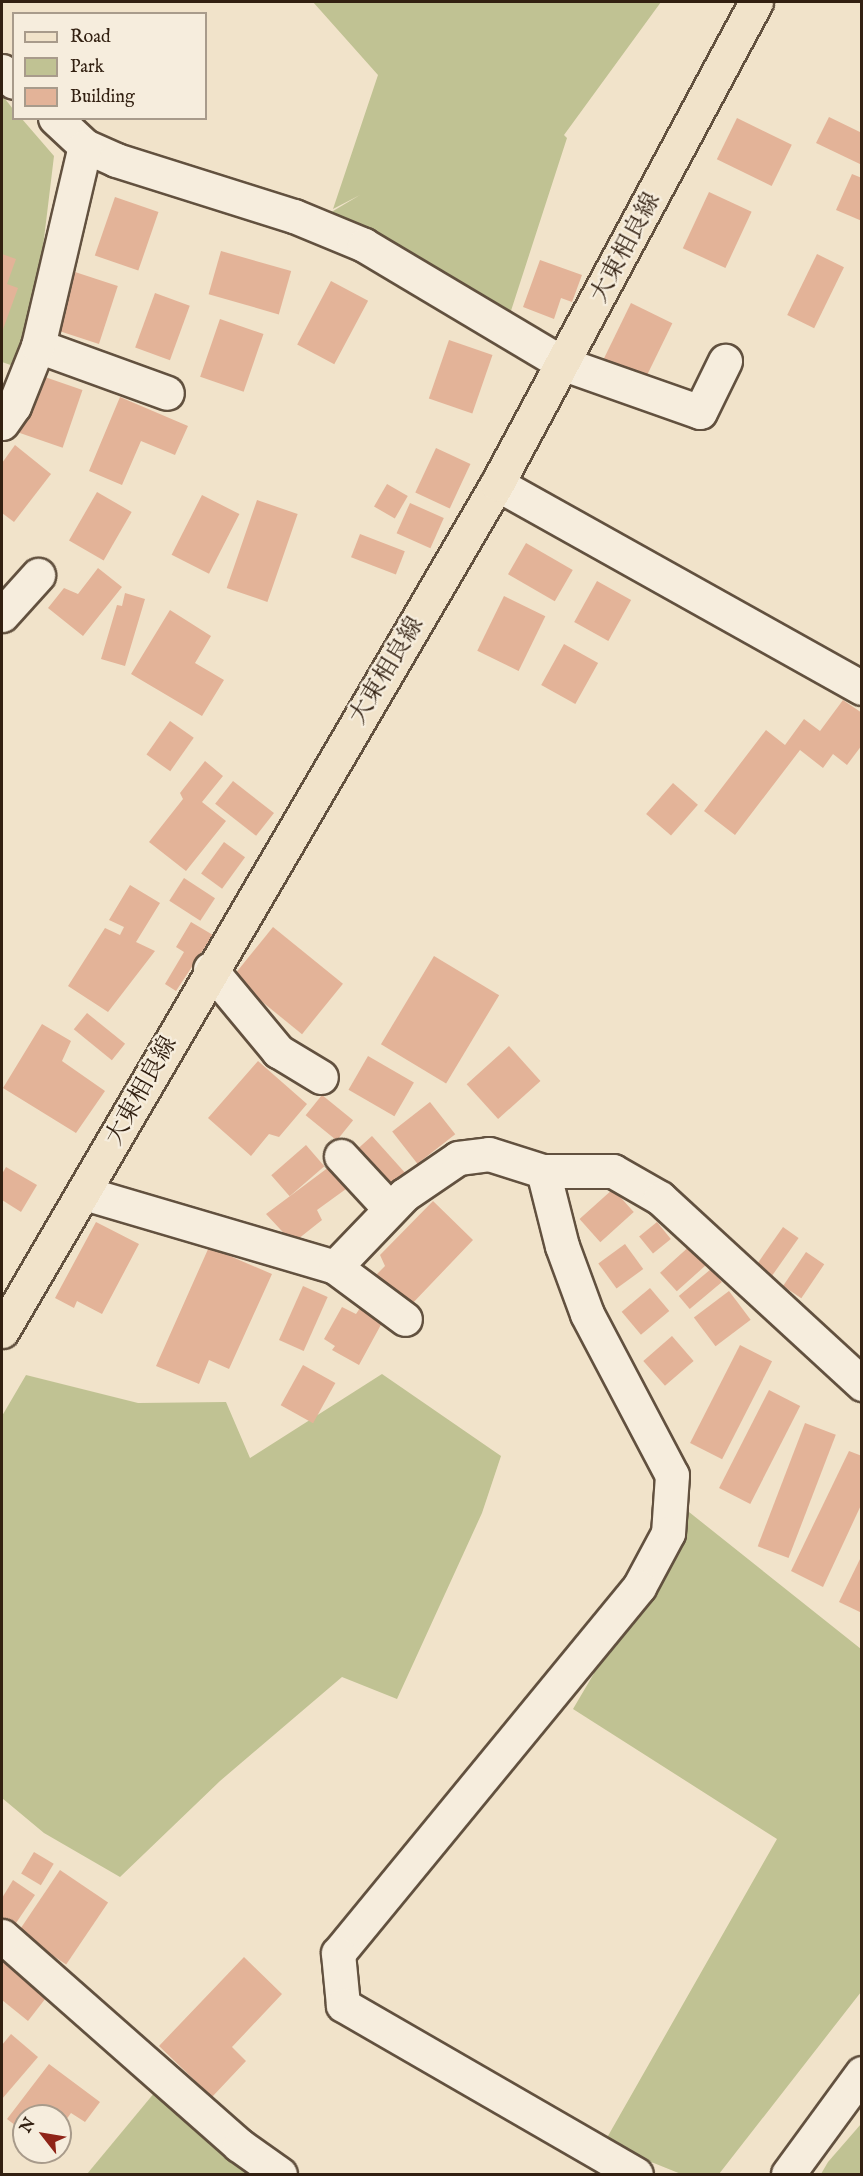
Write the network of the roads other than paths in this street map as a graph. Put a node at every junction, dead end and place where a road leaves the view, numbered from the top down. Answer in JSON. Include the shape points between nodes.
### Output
{"nodes":[{"id":1,"x":756,"y":2,"type":"edge"},
{"id":2,"x":57,"y":120,"type":"edge"},
{"id":3,"x":85,"y":146,"type":"junction"},
{"id":4,"x":38,"y":346,"type":"junction"},
{"id":5,"x":725,"y":361,"type":"dead end"},
{"id":6,"x":564,"y":364,"type":"junction"},
{"id":7,"x":167,"y":393,"type":"dead end"},
{"id":8,"x":2,"y":423,"type":"edge"},
{"id":9,"x":497,"y":484,"type":"junction"},
{"id":10,"x":38,"y":574,"type":"dead end"},
{"id":11,"x":2,"y":615,"type":"edge"},
{"id":12,"x":861,"y":688,"type":"edge"},
{"id":13,"x":210,"y":969,"type":"junction"},
{"id":14,"x":321,"y":1077,"type":"dead end"},
{"id":15,"x":341,"y":1156,"type":"dead end"},
{"id":16,"x":543,"y":1172,"type":"junction"},
{"id":17,"x":84,"y":1193,"type":"junction"},
{"id":18,"x":390,"y":1209,"type":"junction"},
{"id":19,"x":335,"y":1267,"type":"junction"},
{"id":20,"x":405,"y":1319,"type":"dead end"},
{"id":21,"x":2,"y":1332,"type":"edge"},
{"id":22,"x":861,"y":1384,"type":"edge"},
{"id":23,"x":2,"y":1936,"type":"edge"},
{"id":24,"x":861,"y":2073,"type":"edge"},
{"id":25,"x":280,"y":2175,"type":"edge"},
{"id":26,"x":636,"y":2175,"type":"edge"},
{"id":27,"x":788,"y":2175,"type":"edge"}],
"edges":[{"from":1,"to":6,"type":"main road","name":"大東相良線"},
{"from":2,"to":3,"type":"street"},
{"from":3,"to":4,"type":"street"},
{"from":3,"to":6,"type":"street","via":[[116,160],[294,216],[364,245]]},
{"from":4,"to":7,"type":"street"},
{"from":4,"to":8,"type":"street","via":[[14,406]]},
{"from":5,"to":6,"type":"street","via":[[700,412]]},
{"from":6,"to":9,"type":"main road","name":"大東相良線"},
{"from":9,"to":12,"type":"street"},
{"from":9,"to":13,"type":"main road","name":"大東相良線"},
{"from":10,"to":11,"type":"street"},
{"from":13,"to":14,"type":"street","via":[[278,1051]]},
{"from":13,"to":17,"type":"main road","name":"大東相良線"},
{"from":15,"to":18,"type":"street"},
{"from":16,"to":18,"type":"street","via":[[489,1154],[458,1158]]},
{"from":16,"to":22,"type":"street","via":[[613,1171],[660,1198]]},
{"from":16,"to":26,"type":"street","via":[[562,1246],[587,1314],[672,1474],[669,1533],[639,1587],[338,1953],[343,2005]]},
{"from":17,"to":19,"type":"street"},
{"from":17,"to":21,"type":"main road","name":"大東相良線"},
{"from":18,"to":19,"type":"street"},
{"from":19,"to":20,"type":"street"},
{"from":23,"to":25,"type":"street","via":[[239,2145]]},
{"from":24,"to":27,"type":"street"}]}
